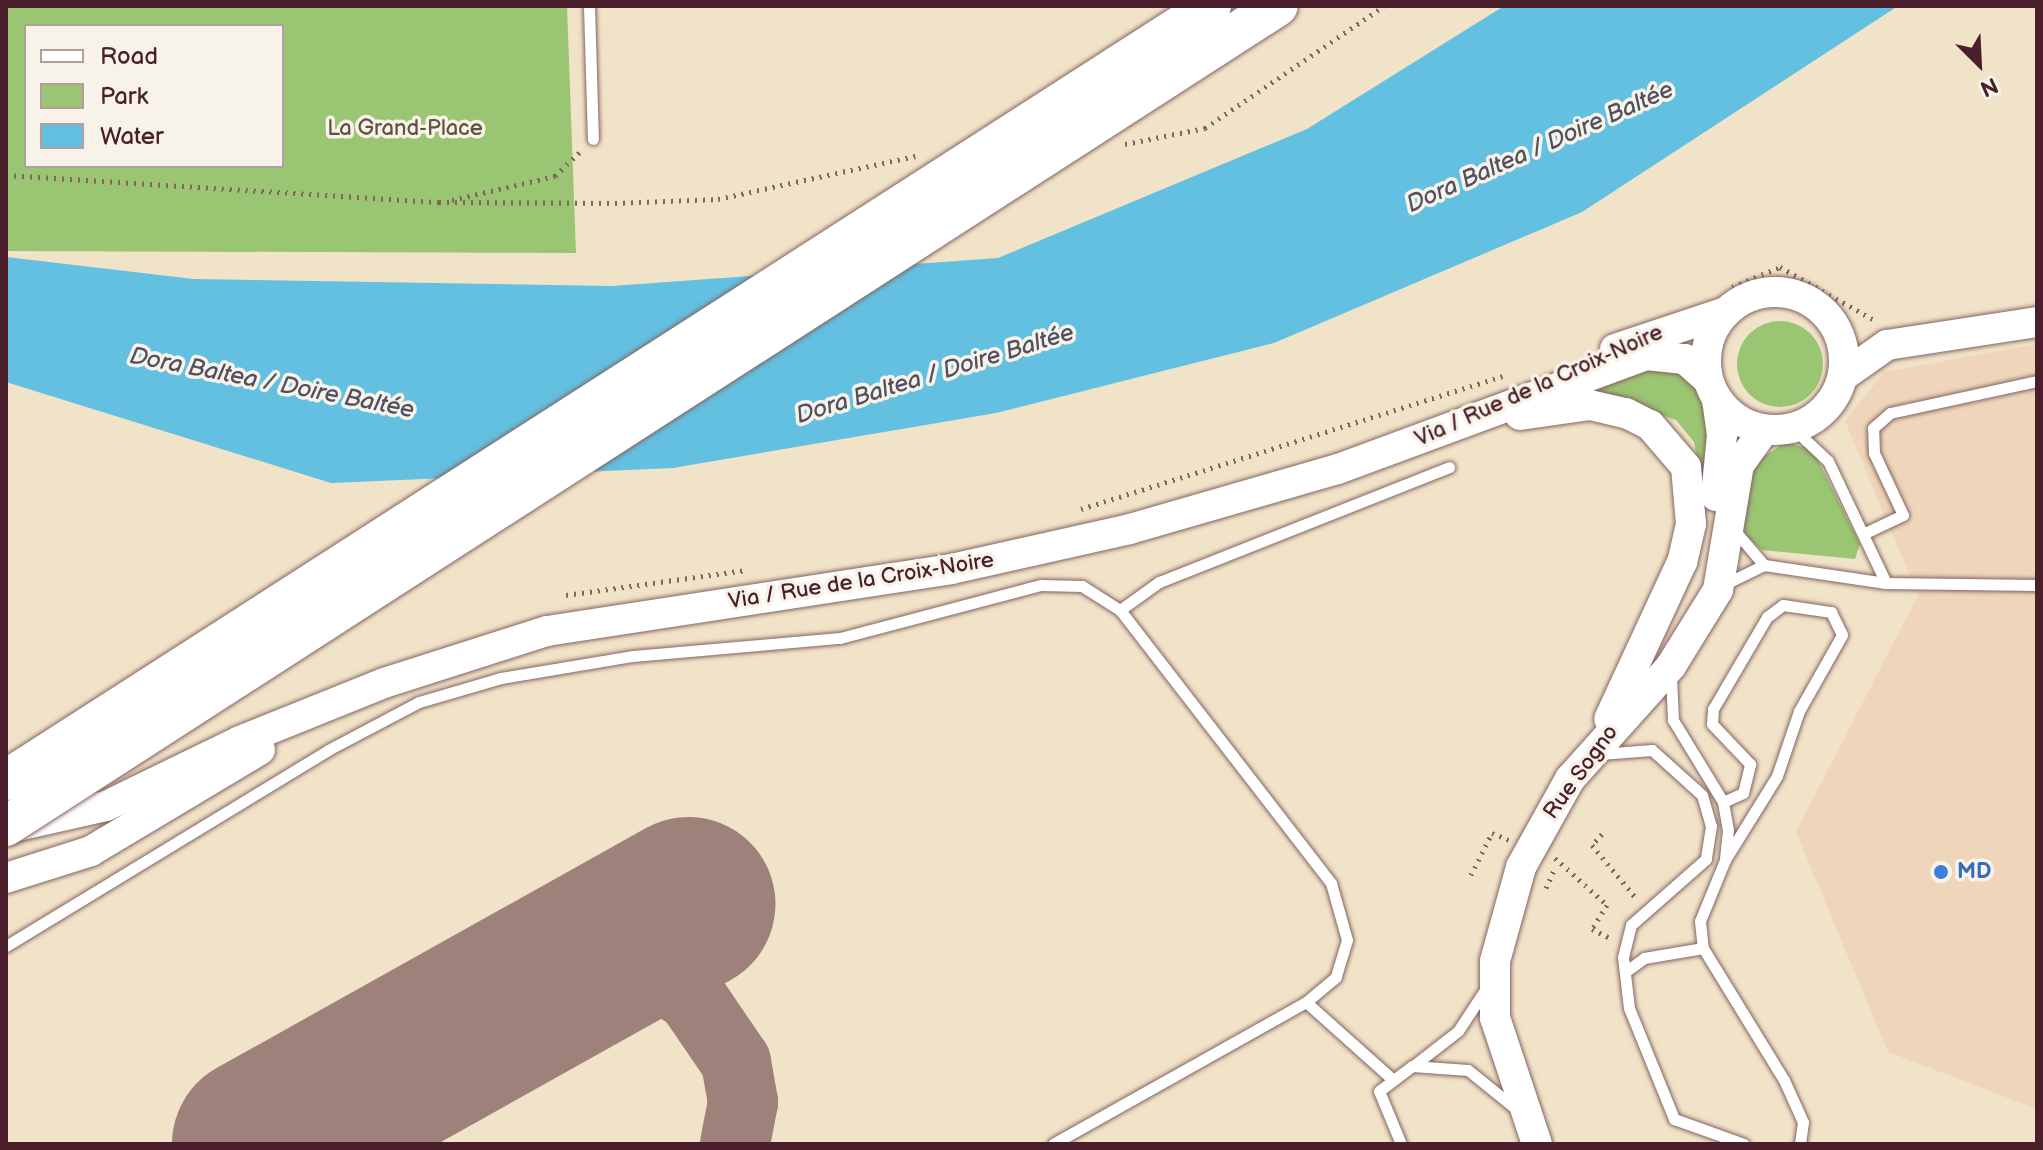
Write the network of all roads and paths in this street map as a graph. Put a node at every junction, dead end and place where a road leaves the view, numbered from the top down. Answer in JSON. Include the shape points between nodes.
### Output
{"nodes":[{"id":1,"x":589,"y":6,"type":"edge"},
{"id":2,"x":1211,"y":6,"type":"edge"},
{"id":3,"x":1278,"y":6,"type":"edge"},
{"id":4,"x":1384,"y":6,"type":"edge"},
{"id":5,"x":593,"y":139,"type":"joint"},
{"id":6,"x":1118,"y":145,"type":"dead end"},
{"id":7,"x":922,"y":155,"type":"dead end"},
{"id":8,"x":6,"y":175,"type":"edge"},
{"id":9,"x":439,"y":202,"type":"junction"},
{"id":10,"x":1724,"y":302,"type":"junction"},
{"id":11,"x":2037,"y":322,"type":"edge"},
{"id":12,"x":1835,"y":327,"type":"junction"},
{"id":13,"x":1887,"y":345,"type":"junction"},
{"id":14,"x":1520,"y":372,"type":"dead end"},
{"id":15,"x":1843,"y":376,"type":"junction"},
{"id":16,"x":2037,"y":381,"type":"edge"},
{"id":17,"x":1712,"y":389,"type":"junction"},
{"id":18,"x":1479,"y":421,"type":"junction"},
{"id":19,"x":1779,"y":429,"type":"junction"},
{"id":20,"x":1398,"y":448,"type":"junction"},
{"id":21,"x":1449,"y":467,"type":"dead end"},
{"id":22,"x":1064,"y":514,"type":"dead end"},
{"id":23,"x":1730,"y":523,"type":"junction"},
{"id":24,"x":1865,"y":533,"type":"junction"},
{"id":25,"x":1764,"y":565,"type":"junction"},
{"id":26,"x":754,"y":569,"type":"dead end"},
{"id":27,"x":1886,"y":583,"type":"junction"},
{"id":28,"x":2037,"y":585,"type":"edge"},
{"id":29,"x":1718,"y":590,"type":"junction"},
{"id":30,"x":566,"y":595,"type":"dead end"},
{"id":31,"x":1120,"y":610,"type":"junction"},
{"id":32,"x":1671,"y":666,"type":"junction"},
{"id":33,"x":324,"y":708,"type":"junction"},
{"id":34,"x":1601,"y":734,"type":"junction"},
{"id":35,"x":6,"y":780,"type":"edge"},
{"id":36,"x":1723,"y":802,"type":"junction"},
{"id":37,"x":6,"y":827,"type":"edge"},
{"id":38,"x":1602,"y":834,"type":"dead end"},
{"id":39,"x":1544,"y":854,"type":"junction"},
{"id":40,"x":1725,"y":860,"type":"junction"},
{"id":41,"x":1471,"y":875,"type":"dead end"},
{"id":42,"x":6,"y":878,"type":"edge"},
{"id":43,"x":1542,"y":898,"type":"dead end"},
{"id":44,"x":1645,"y":909,"type":"junction"},
{"id":45,"x":6,"y":946,"type":"edge"},
{"id":46,"x":1625,"y":946,"type":"junction"},
{"id":47,"x":1703,"y":948,"type":"junction"},
{"id":48,"x":1495,"y":961,"type":"junction"},
{"id":49,"x":1625,"y":972,"type":"junction"},
{"id":50,"x":1306,"y":1002,"type":"junction"},
{"id":51,"x":1412,"y":1066,"type":"junction"},
{"id":52,"x":1390,"y":1077,"type":"junction"},
{"id":53,"x":1524,"y":1116,"type":"junction"},
{"id":54,"x":1053,"y":1144,"type":"edge"},
{"id":55,"x":1401,"y":1144,"type":"edge"},
{"id":56,"x":1537,"y":1144,"type":"edge"},
{"id":57,"x":1744,"y":1144,"type":"edge"},
{"id":58,"x":1800,"y":1144,"type":"edge"}],
"edges":[{"from":1,"to":5,"type":"lane"},
{"from":2,"to":35,"type":"highway","bridge":true},
{"from":3,"to":37,"type":"highway","bridge":true},
{"from":4,"to":6,"type":"path","via":[[1205,128],[1156,144]]},
{"from":5,"to":9,"type":"path","via":[[555,176]]},
{"from":7,"to":9,"type":"path","via":[[718,199]]},
{"from":8,"to":9,"type":"path"},
{"from":10,"to":12,"type":"street","via":[[1785,293],[1822,310]]},
{"from":10,"to":13,"type":"path","via":[[1780,267],[1884,326]]},
{"from":10,"to":17,"type":"street","via":[[1708,344]]},
{"from":10,"to":20,"type":"street","name":"Via / Rue de la Croix-Noire"},
{"from":11,"to":13,"type":"street"},
{"from":12,"to":13,"type":"street"},
{"from":12,"to":15,"type":"street"},
{"from":13,"to":15,"type":"street"},
{"from":14,"to":22,"type":"path"},
{"from":15,"to":19,"type":"street","via":[[1830,403]]},
{"from":16,"to":24,"type":"lane","via":[[1890,413],[1873,428],[1874,453],[1903,515]]},
{"from":17,"to":18,"type":"street","name":"Via / Rue de la Croix-Noire","via":[[1685,359],[1646,355]]},
{"from":17,"to":19,"type":"street","via":[[1737,419]]},
{"from":17,"to":34,"type":"street","name":"Rue Sogno","via":[[1718,482],[1701,566],[1670,635]]},
{"from":18,"to":20,"type":"street","name":"Via / Rue de la Croix-Noire"},
{"from":18,"to":34,"type":"street","via":[[1590,405],[1650,425],[1686,467],[1691,524],[1682,562]]},
{"from":19,"to":23,"type":"street","name":"Rue Sogno","via":[[1739,465]]},
{"from":19,"to":24,"type":"lane","via":[[1815,441]]},
{"from":20,"to":33,"type":"street","name":"Via / Rue de la Croix-Noire","via":[[1220,506],[951,569],[547,631]]},
{"from":21,"to":31,"type":"lane","via":[[1159,582]]},
{"from":23,"to":25,"type":"lane"},
{"from":23,"to":29,"type":"street","name":"Rue Sogno"},
{"from":24,"to":27,"type":"lane"},
{"from":25,"to":27,"type":"lane"},
{"from":25,"to":29,"type":"lane"},
{"from":26,"to":30,"type":"path"},
{"from":27,"to":28,"type":"lane"},
{"from":29,"to":32,"type":"street","name":"Rue Sogno"},
{"from":31,"to":45,"type":"lane","via":[[1082,586],[1041,585],[840,638],[633,656],[446,694],[328,750]]},
{"from":31,"to":50,"type":"lane","via":[[1331,883],[1347,940],[1336,977]]},
{"from":32,"to":34,"type":"street","name":"Rue Sogno"},
{"from":32,"to":36,"type":"lane","via":[[1673,720]]},
{"from":33,"to":37,"type":"street","name":"Via / Rue de la Croix-Noire","via":[[106,806]]},
{"from":33,"to":42,"type":"street","name":"Via / Rue de la Croix-Noire","via":[[91,851]]},
{"from":34,"to":39,"type":"street","name":"Rue Sogno"},
{"from":34,"to":44,"type":"lane","via":[[1652,750],[1702,795],[1711,826],[1706,859]]},
{"from":36,"to":40,"type":"lane"},
{"from":36,"to":40,"type":"lane","via":[[1743,793],[1750,764],[1712,724],[1713,709],[1767,617],[1783,605],[1831,612],[1842,635],[1832,659],[1799,711],[1777,776]]},
{"from":38,"to":44,"type":"path","via":[[1592,845]]},
{"from":39,"to":41,"type":"path","via":[[1492,833]]},
{"from":39,"to":43,"type":"path"},
{"from":39,"to":46,"type":"path","via":[[1607,905],[1592,929]]},
{"from":39,"to":48,"type":"street","name":"Rue Sogno"},
{"from":40,"to":47,"type":"lane","via":[[1700,921]]},
{"from":44,"to":46,"type":"lane"},
{"from":46,"to":49,"type":"lane"},
{"from":47,"to":49,"type":"lane","via":[[1644,958]]},
{"from":47,"to":58,"type":"lane","via":[[1784,1080],[1803,1122]]},
{"from":48,"to":51,"type":"lane","via":[[1479,1007]]},
{"from":48,"to":53,"type":"street","name":"Rue Sogno","via":[[1495,1018]]},
{"from":49,"to":57,"type":"lane","via":[[1634,1023],[1674,1119]]},
{"from":50,"to":52,"type":"lane"},
{"from":50,"to":54,"type":"lane"},
{"from":51,"to":52,"type":"lane"},
{"from":51,"to":53,"type":"lane","via":[[1468,1070]]},
{"from":52,"to":55,"type":"lane","via":[[1379,1091]]},
{"from":53,"to":56,"type":"street","name":"Rue Sogno"}]}
